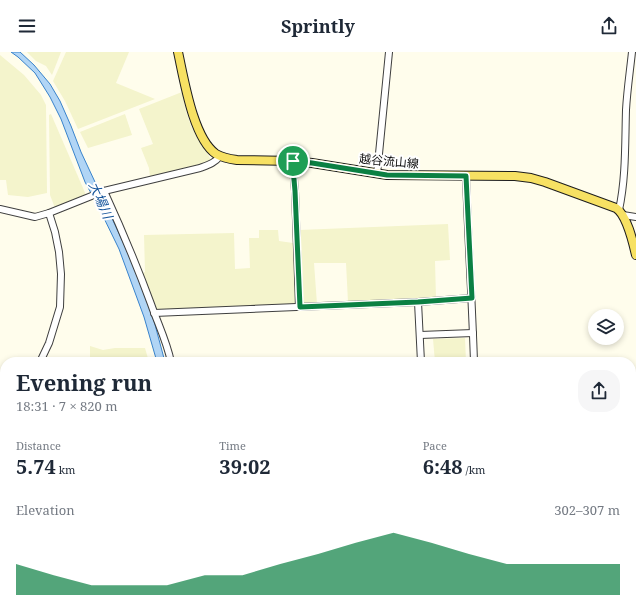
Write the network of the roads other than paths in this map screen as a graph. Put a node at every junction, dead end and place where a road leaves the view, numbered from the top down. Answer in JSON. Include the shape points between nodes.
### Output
{"nodes":[{"id":1,"x":178,"y":52,"type":"edge"},
{"id":2,"x":389,"y":52,"type":"edge"},
{"id":3,"x":632,"y":52,"type":"edge"},
{"id":4,"x":220,"y":156,"type":"junction"},
{"id":5,"x":293,"y":161,"type":"junction"},
{"id":6,"x":377,"y":174,"type":"junction"},
{"id":7,"x":466,"y":176,"type":"junction"},
{"id":8,"x":103,"y":192,"type":"junction"},
{"id":9,"x":0,"y":208,"type":"edge"},
{"id":10,"x":49,"y":213,"type":"junction"},
{"id":11,"x":621,"y":213,"type":"junction"},
{"id":12,"x":636,"y":217,"type":"edge"},
{"id":13,"x":636,"y":255,"type":"edge"},
{"id":14,"x":472,"y":298,"type":"junction"},
{"id":15,"x":418,"y":302,"type":"junction"},
{"id":16,"x":300,"y":307,"type":"junction"},
{"id":17,"x":154,"y":313,"type":"junction"},
{"id":18,"x":473,"y":333,"type":"junction"},
{"id":19,"x":420,"y":335,"type":"junction"},
{"id":20,"x":42,"y":357,"type":"edge"},
{"id":21,"x":170,"y":357,"type":"edge"},
{"id":22,"x":421,"y":357,"type":"edge"},
{"id":23,"x":474,"y":357,"type":"edge"}],
"edges":[{"from":1,"to":4,"type":"main road","via":[[196,124],[211,149]]},
{"from":2,"to":6,"type":"street"},
{"from":3,"to":11,"type":"street","via":[[626,108]]},
{"from":4,"to":5,"type":"main road","name":"越谷流山線","via":[[237,160]]},
{"from":4,"to":8,"type":"street","via":[[212,164],[200,168]]},
{"from":5,"to":6,"type":"main road","name":"越谷流山線"},
{"from":5,"to":16,"type":"street"},
{"from":6,"to":7,"type":"main road","name":"越谷流山線"},
{"from":7,"to":11,"type":"main road","name":"越谷流山線","via":[[531,178],[616,208]]},
{"from":7,"to":14,"type":"street"},
{"from":8,"to":10,"type":"street"},
{"from":8,"to":17,"type":"street","via":[[123,234]]},
{"from":9,"to":10,"type":"street","via":[[35,217]]},
{"from":10,"to":20,"type":"street","via":[[59,252],[60,307]]},
{"from":11,"to":12,"type":"street"},
{"from":11,"to":13,"type":"main road"},
{"from":14,"to":15,"type":"street"},
{"from":14,"to":18,"type":"street"},
{"from":15,"to":16,"type":"street"},
{"from":15,"to":19,"type":"street"},
{"from":16,"to":17,"type":"street"},
{"from":17,"to":21,"type":"street"},
{"from":18,"to":19,"type":"street"},
{"from":18,"to":23,"type":"street"},
{"from":19,"to":22,"type":"street"}]}
